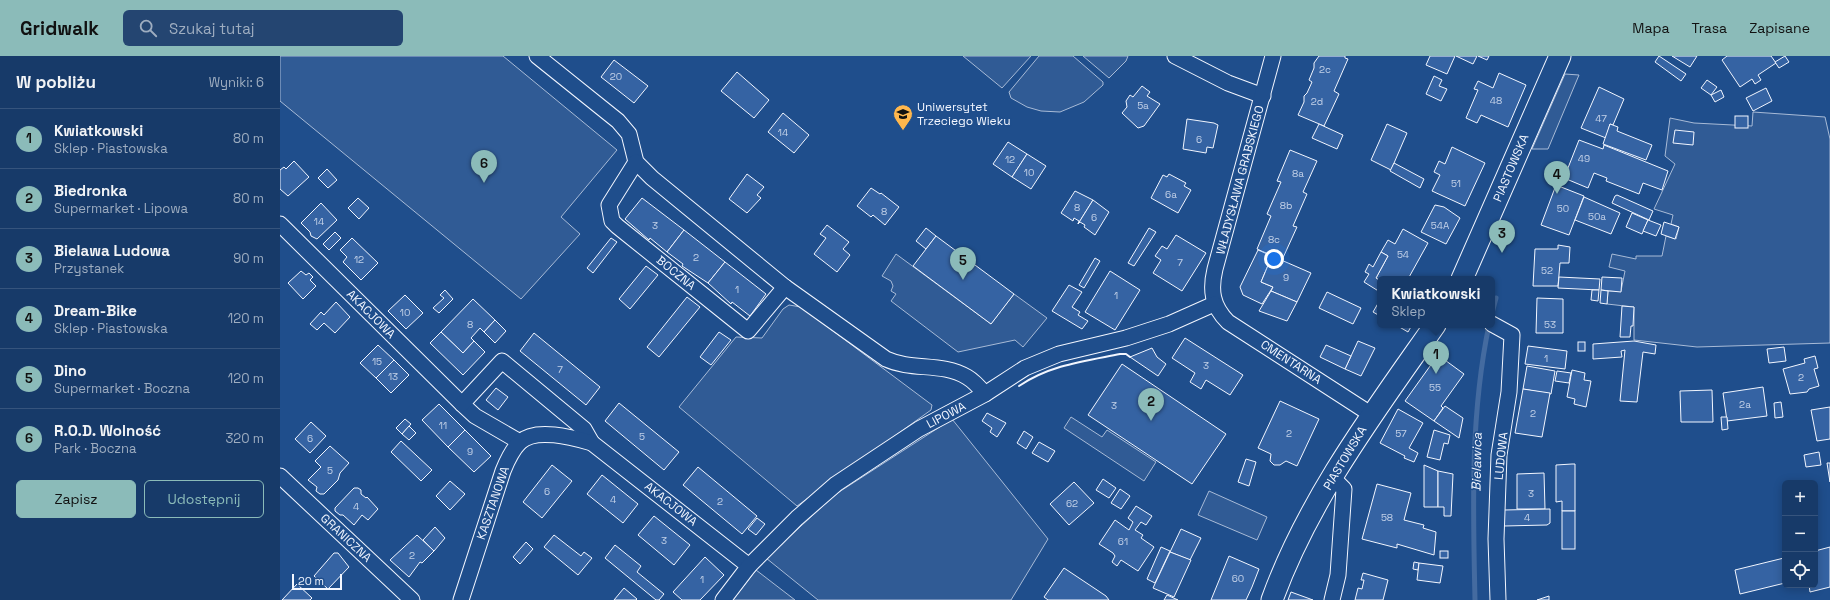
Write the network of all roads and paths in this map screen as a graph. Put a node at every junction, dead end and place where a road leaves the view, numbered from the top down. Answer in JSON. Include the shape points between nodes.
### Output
{"nodes":[{"id":1,"x":537,"y":56,"type":"edge"},
{"id":2,"x":1175,"y":56,"type":"edge"},
{"id":3,"x":1273,"y":56,"type":"edge"},
{"id":4,"x":1560,"y":56,"type":"edge"},
{"id":5,"x":1263,"y":96,"type":"junction"},
{"id":6,"x":636,"y":162,"type":"junction"},
{"id":7,"x":280,"y":224,"type":"edge"},
{"id":8,"x":1463,"y":276,"type":"edge"},
{"id":9,"x":785,"y":287,"type":"junction"},
{"id":10,"x":1214,"y":304,"type":"junction"},
{"id":11,"x":1495,"y":326,"type":"edge"},
{"id":12,"x":1433,"y":328,"type":"edge"},
{"id":13,"x":986,"y":394,"type":"junction"},
{"id":14,"x":462,"y":404,"type":"junction"},
{"id":15,"x":1372,"y":415,"type":"junction"},
{"id":16,"x":520,"y":442,"type":"junction"},
{"id":17,"x":592,"y":443,"type":"junction"},
{"id":18,"x":280,"y":476,"type":"edge"},
{"id":19,"x":1332,"y":478,"type":"junction"},
{"id":20,"x":749,"y":566,"type":"junction"},
{"id":21,"x":412,"y":600,"type":"edge"},
{"id":22,"x":461,"y":600,"type":"edge"},
{"id":23,"x":724,"y":600,"type":"edge"},
{"id":24,"x":1272,"y":600,"type":"edge"},
{"id":25,"x":1332,"y":600,"type":"edge"},
{"id":26,"x":1498,"y":600,"type":"edge"}],
"edges":[{"from":1,"to":6,"type":"street","via":[[618,121],[629,134]]},
{"from":2,"to":5,"type":"street","via":[[1228,84]]},
{"from":3,"to":5,"type":"street","name":"WŁADYSŁAWA GRABSKIEGO"},
{"from":4,"to":8,"type":"main road","name":"PIASTOWSKA"},
{"from":5,"to":10,"type":"street","name":"WŁADYSŁAWA GRABSKIEGO","via":[[1212,281]]},
{"from":6,"to":9,"type":"street"},
{"from":6,"to":9,"type":"street","name":"BOCZNA","via":[[609,205],[612,221],[617,226],[748,331]]},
{"from":7,"to":14,"type":"street","name":"AKACJOWA"},
{"from":9,"to":13,"type":"street","via":[[886,360],[904,366],[950,370],[968,377]]},
{"from":10,"to":13,"type":"street","name":"LIPOWA","via":[[1169,324],[1126,338],[1059,354],[1025,368]]},
{"from":10,"to":15,"type":"street","name":"CMENTARNA","via":[[1228,322]]},
{"from":11,"to":26,"type":"street","name":"LUDOWA","via":[[1512,335],[1509,392],[1499,455],[1496,539]]},
{"from":12,"to":15,"type":"main road","name":"PIASTOWSKA"},
{"from":13,"to":20,"type":"street","name":"LIPOWA","via":[[919,429],[836,484],[797,518]]},
{"from":14,"to":16,"type":"street","name":"AKACJOWA","via":[[475,416]]},
{"from":14,"to":17,"type":"street","name":"AKACJOWA","via":[[502,361],[584,429]]},
{"from":15,"to":19,"type":"main road","name":"PIASTOWSKA"},
{"from":16,"to":17,"type":"street","name":"AKACJOWA","via":[[538,436],[554,435],[574,437]]},
{"from":16,"to":22,"type":"street","name":"KASZTANOWA","via":[[503,472]]},
{"from":17,"to":20,"type":"street","name":"AKACJOWA"},
{"from":18,"to":21,"type":"street","name":"GRANICZNA"},
{"from":19,"to":24,"type":"main road","name":"PIASTOWSKA","via":[[1294,547]]},
{"from":19,"to":25,"type":"street","via":[[1344,488],[1338,575]]},
{"from":20,"to":23,"type":"street","name":"LIPOWA"}]}
